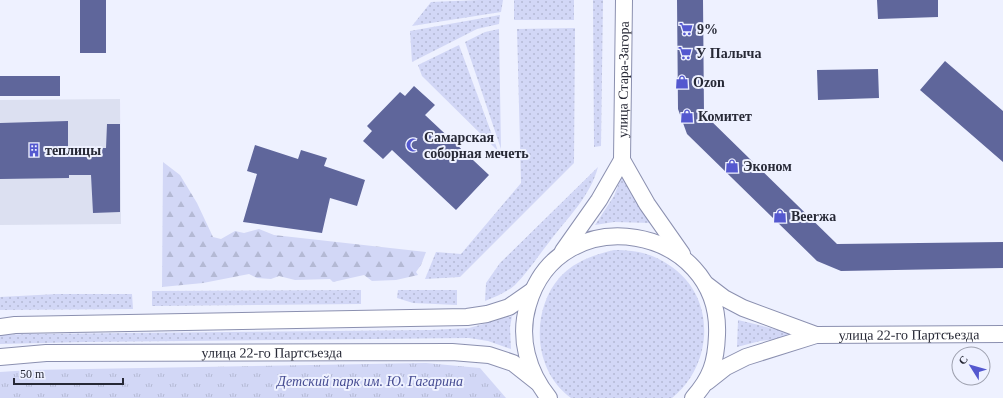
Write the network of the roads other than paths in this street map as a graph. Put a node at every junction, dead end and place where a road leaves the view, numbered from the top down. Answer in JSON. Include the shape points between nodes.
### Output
{"nodes":[{"id":1,"x":624,"y":0,"type":"edge"},
{"id":2,"x":622,"y":160,"type":"junction"},
{"id":3,"x":563,"y":251,"type":"junction"},
{"id":4,"x":686,"y":260,"type":"junction"},
{"id":5,"x":707,"y":285,"type":"junction"},
{"id":6,"x":532,"y":291,"type":"junction"},
{"id":7,"x":0,"y":327,"type":"edge"},
{"id":8,"x":816,"y":334,"type":"junction"},
{"id":9,"x":1003,"y":334,"type":"edge"},
{"id":10,"x":0,"y":357,"type":"edge"},
{"id":11,"x":536,"y":382,"type":"junction"},
{"id":12,"x":706,"y":383,"type":"junction"},
{"id":13,"x":549,"y":398,"type":"edge"},
{"id":14,"x":693,"y":398,"type":"edge"}],
"edges":[{"from":1,"to":2,"type":"street","name":"улица Стара-Загора"},
{"from":2,"to":3,"type":"street","name":"улица Стара-Загора","via":[[599,200]]},
{"from":2,"to":4,"type":"street","via":[[647,204]]},
{"from":3,"to":4,"type":"street","via":[[593,238],[623,235],[657,243]]},
{"from":3,"to":6,"type":"street","name":"улица Стара-Загора"},
{"from":4,"to":5,"type":"street"},
{"from":5,"to":8,"type":"street","name":"улица 22-го Партсъезда","via":[[743,308]]},
{"from":5,"to":12,"type":"street","via":[[718,318],[716,356]]},
{"from":6,"to":7,"type":"street","via":[[509,307],[467,317]]},
{"from":6,"to":11,"type":"street","via":[[524,318],[525,349]]},
{"from":8,"to":9,"type":"street","name":"улица 22-го Партсъезда"},
{"from":8,"to":12,"type":"street","name":"улица 22-го Партсъезда","via":[[746,357],[726,367]]},
{"from":10,"to":11,"type":"street","name":"улица 22-го Партсъезда","via":[[46,353],[452,352],[489,355],[513,363]]},
{"from":11,"to":13,"type":"street"},
{"from":12,"to":14,"type":"street"}]}
